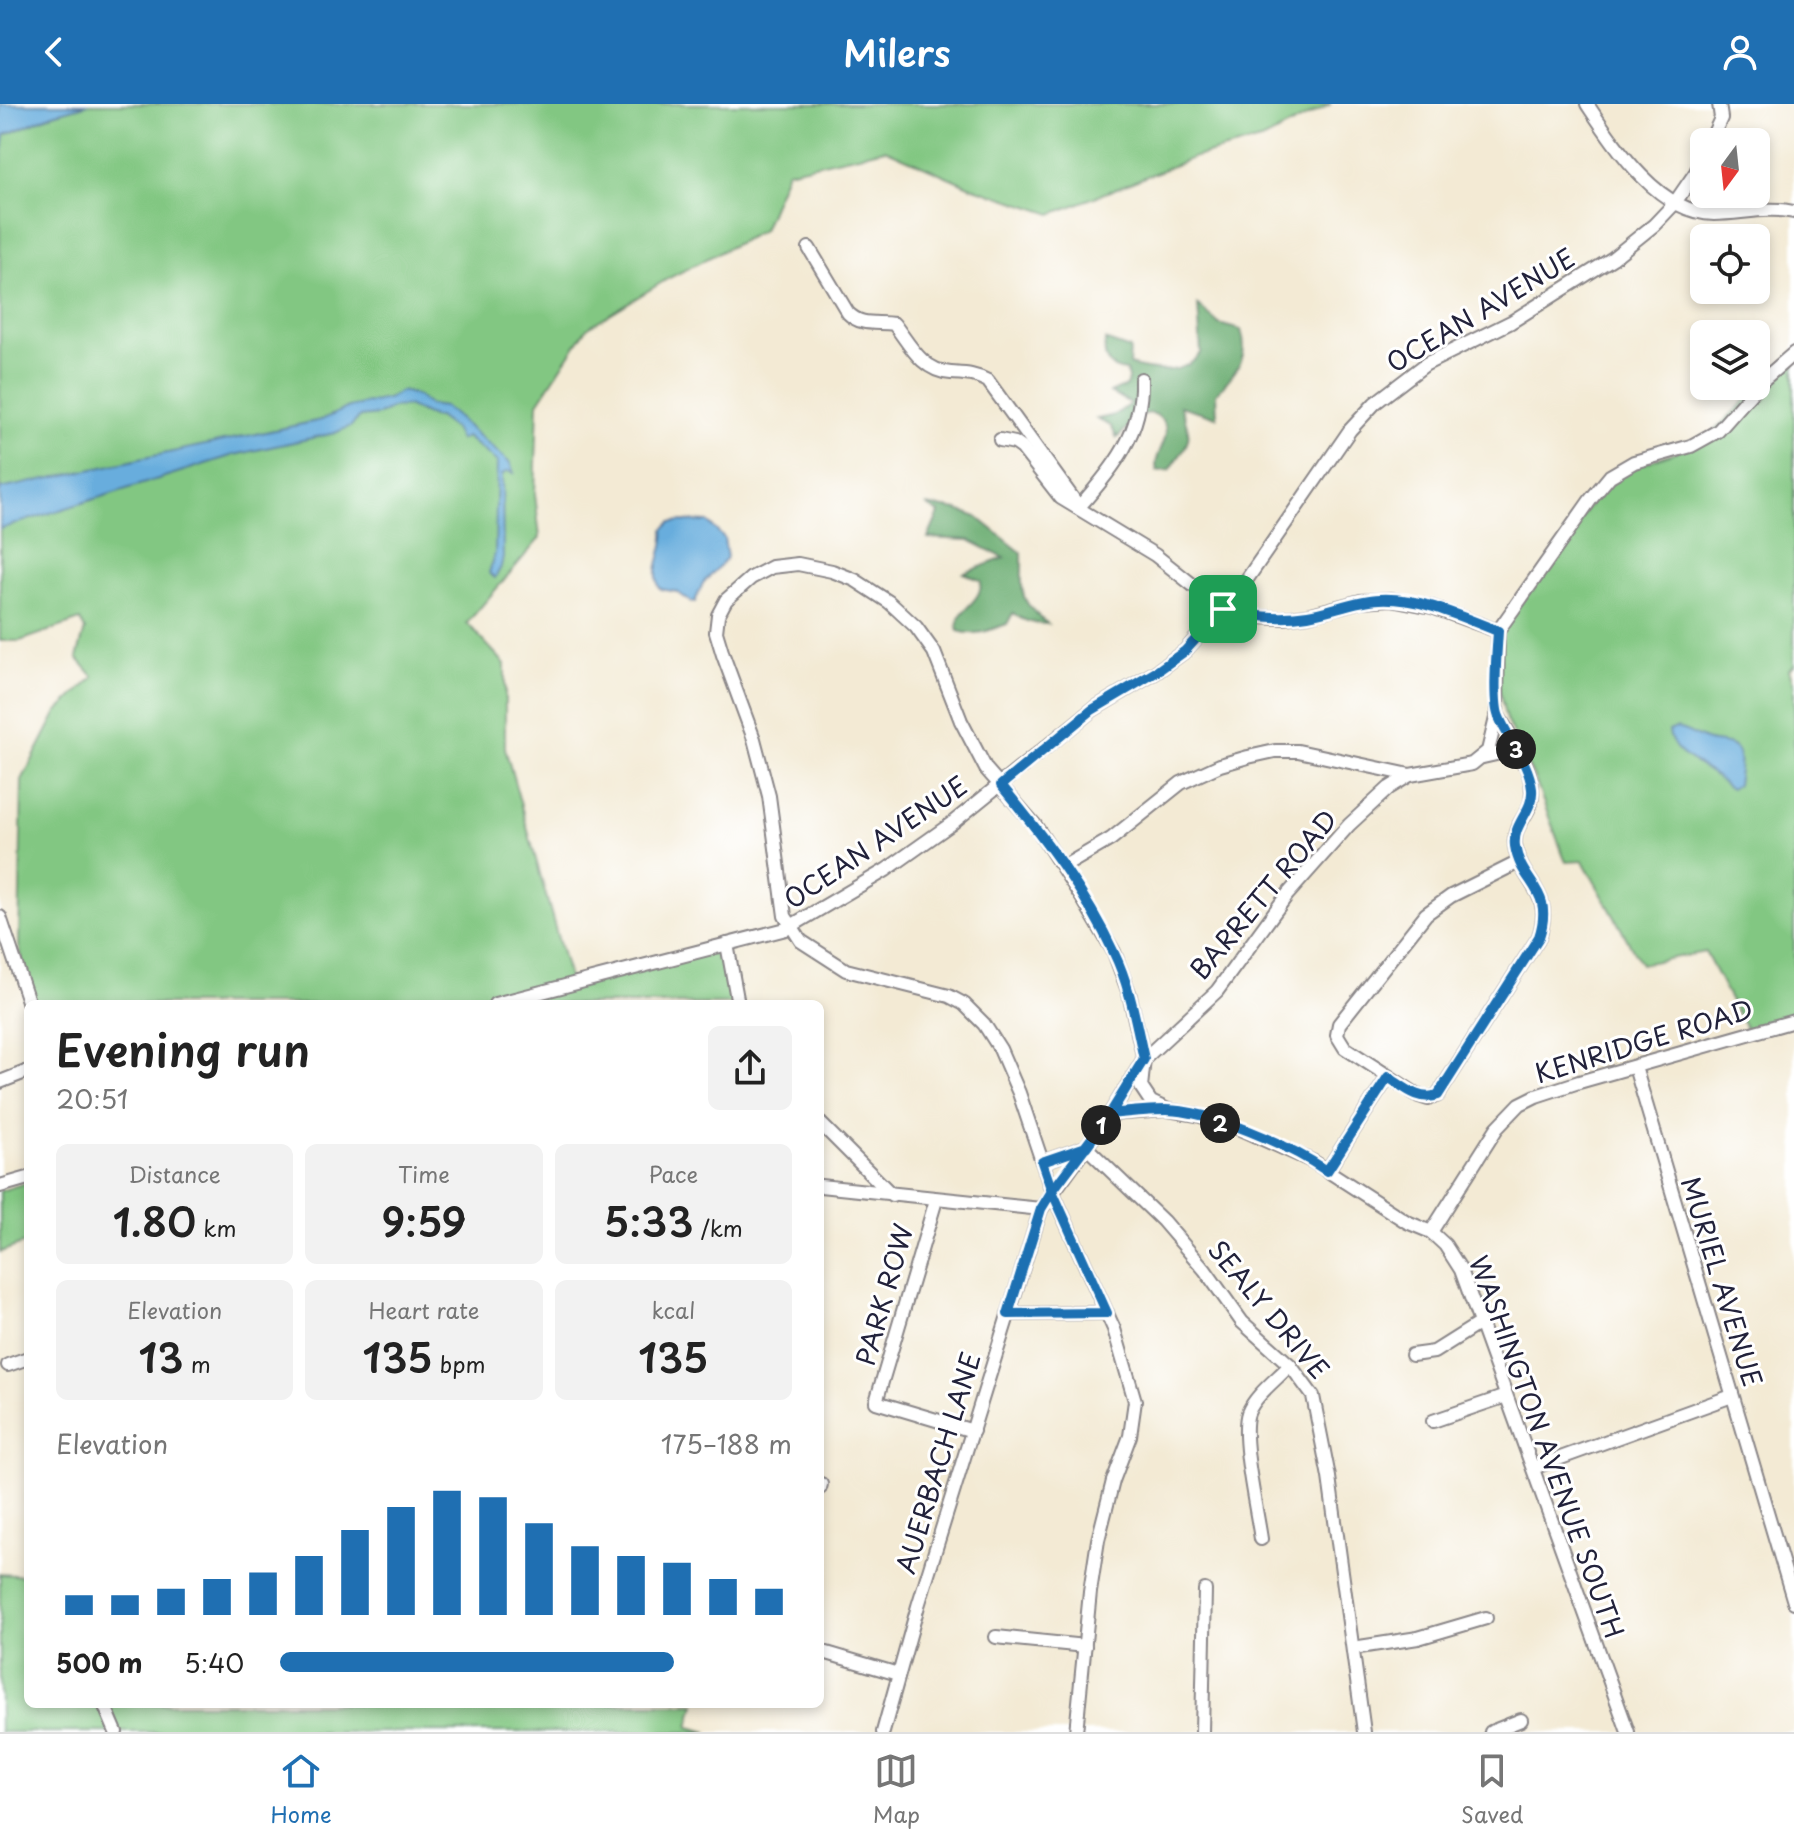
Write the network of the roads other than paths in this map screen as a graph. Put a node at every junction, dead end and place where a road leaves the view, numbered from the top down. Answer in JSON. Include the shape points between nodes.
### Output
{"nodes":[{"id":1,"x":1587,"y":104,"type":"edge"},
{"id":2,"x":1719,"y":104,"type":"edge"},
{"id":3,"x":1733,"y":104,"type":"edge"},
{"id":4,"x":1721,"y":118,"type":"junction"},
{"id":5,"x":1716,"y":128,"type":"edge"},
{"id":6,"x":1690,"y":181,"type":"edge"},
{"id":7,"x":1674,"y":204,"type":"junction"},
{"id":8,"x":1794,"y":212,"type":"edge"},
{"id":9,"x":809,"y":248,"type":"dead end"},
{"id":10,"x":1794,"y":353,"type":"edge"},
{"id":11,"x":1141,"y":379,"type":"dead end"},
{"id":12,"x":1000,"y":440,"type":"dead end"},
{"id":13,"x":1079,"y":507,"type":"junction"},
{"id":14,"x":1223,"y":609,"type":"junction"},
{"id":15,"x":1498,"y":631,"type":"junction"},
{"id":16,"x":1497,"y":714,"type":"junction"},
{"id":17,"x":1483,"y":757,"type":"junction"},
{"id":18,"x":1524,"y":765,"type":"junction"},
{"id":19,"x":1410,"y":775,"type":"junction"},
{"id":20,"x":1001,"y":785,"type":"junction"},
{"id":21,"x":1519,"y":862,"type":"junction"},
{"id":22,"x":1063,"y":867,"type":"junction"},
{"id":23,"x":0,"y":917,"type":"edge"},
{"id":24,"x":790,"y":927,"type":"junction"},
{"id":25,"x":727,"y":944,"type":"junction"},
{"id":26,"x":28,"y":1000,"type":"edge"},
{"id":27,"x":510,"y":1000,"type":"edge"},
{"id":28,"x":737,"y":1000,"type":"edge"},
{"id":29,"x":1794,"y":1021,"type":"edge"},
{"id":30,"x":1144,"y":1059,"type":"junction"},
{"id":31,"x":1635,"y":1067,"type":"junction"},
{"id":32,"x":24,"y":1073,"type":"edge"},
{"id":33,"x":1388,"y":1077,"type":"junction"},
{"id":34,"x":0,"y":1082,"type":"edge"},
{"id":35,"x":1168,"y":1110,"type":"junction"},
{"id":36,"x":1110,"y":1114,"type":"junction"},
{"id":37,"x":824,"y":1127,"type":"edge"},
{"id":38,"x":1086,"y":1147,"type":"junction"},
{"id":39,"x":1042,"y":1162,"type":"junction"},
{"id":40,"x":1327,"y":1171,"type":"junction"},
{"id":41,"x":24,"y":1179,"type":"edge"},
{"id":42,"x":0,"y":1186,"type":"edge"},
{"id":43,"x":824,"y":1186,"type":"edge"},
{"id":44,"x":1052,"y":1191,"type":"junction"},
{"id":45,"x":892,"y":1195,"type":"junction"},
{"id":46,"x":936,"y":1200,"type":"junction"},
{"id":47,"x":1041,"y":1209,"type":"junction"},
{"id":48,"x":1431,"y":1232,"type":"junction"},
{"id":49,"x":1107,"y":1313,"type":"junction"},
{"id":50,"x":1008,"y":1314,"type":"junction"},
{"id":51,"x":1480,"y":1323,"type":"junction"},
{"id":52,"x":1412,"y":1355,"type":"dead end"},
{"id":53,"x":24,"y":1359,"type":"edge"},
{"id":54,"x":8,"y":1365,"type":"dead end"},
{"id":55,"x":1290,"y":1365,"type":"junction"},
{"id":56,"x":1506,"y":1396,"type":"junction"},
{"id":57,"x":1732,"y":1396,"type":"junction"},
{"id":58,"x":1433,"y":1421,"type":"dead end"},
{"id":59,"x":973,"y":1431,"type":"junction"},
{"id":60,"x":1533,"y":1468,"type":"junction"},
{"id":61,"x":1261,"y":1539,"type":"dead end"},
{"id":62,"x":1205,"y":1590,"type":"dead end"},
{"id":63,"x":1794,"y":1602,"type":"edge"},
{"id":64,"x":1486,"y":1618,"type":"dead end"},
{"id":65,"x":996,"y":1637,"type":"dead end"},
{"id":66,"x":1085,"y":1646,"type":"junction"},
{"id":67,"x":1353,"y":1648,"type":"junction"},
{"id":68,"x":824,"y":1652,"type":"edge"},
{"id":69,"x":898,"y":1674,"type":"junction"},
{"id":70,"x":106,"y":1708,"type":"edge"},
{"id":71,"x":1521,"y":1720,"type":"dead end"},
{"id":72,"x":116,"y":1732,"type":"edge"},
{"id":73,"x":883,"y":1732,"type":"edge"},
{"id":74,"x":1076,"y":1732,"type":"edge"},
{"id":75,"x":1202,"y":1732,"type":"edge"},
{"id":76,"x":1364,"y":1732,"type":"edge"},
{"id":77,"x":1491,"y":1732,"type":"edge"},
{"id":78,"x":1628,"y":1732,"type":"edge"}],
"edges":[{"from":1,"to":7,"type":"street","via":[[1637,171]]},
{"from":2,"to":4,"type":"street"},
{"from":3,"to":4,"type":"street"},
{"from":4,"to":5,"type":"street"},
{"from":6,"to":7,"type":"street","name":"OCEAN AVENUE"},
{"from":7,"to":8,"type":"street","via":[[1712,214],[1772,208]]},
{"from":7,"to":14,"type":"street","name":"OCEAN AVENUE","via":[[1634,242],[1568,288],[1426,364],[1375,403],[1350,430]]},
{"from":9,"to":13,"type":"street","via":[[854,320],[894,324],[929,367],[988,381]]},
{"from":10,"to":15,"type":"street","via":[[1718,431],[1610,476]]},
{"from":11,"to":13,"type":"street","via":[[1128,445]]},
{"from":12,"to":13,"type":"street","via":[[1022,448],[1061,498]]},
{"from":13,"to":14,"type":"street","via":[[1155,555]]},
{"from":14,"to":15,"type":"street","via":[[1283,618],[1391,599],[1432,607]]},
{"from":14,"to":20,"type":"street","name":"OCEAN AVENUE","via":[[1185,651],[1092,710]]},
{"from":15,"to":16,"type":"street"},
{"from":16,"to":17,"type":"street"},
{"from":16,"to":18,"type":"street"},
{"from":17,"to":18,"type":"street","via":[[1505,752]]},
{"from":17,"to":19,"type":"street","name":"BARRETT ROAD","via":[[1458,768]]},
{"from":18,"to":21,"type":"street","via":[[1532,796],[1515,834]]},
{"from":19,"to":22,"type":"street","via":[[1298,751],[1248,757],[1181,783],[1111,839]]},
{"from":19,"to":30,"type":"street","name":"BARRETT ROAD","via":[[1349,825],[1287,895],[1217,991]]},
{"from":20,"to":22,"type":"street"},
{"from":20,"to":24,"type":"street","name":"OCEAN AVENUE","via":[[886,870]]},
{"from":20,"to":24,"type":"street","via":[[971,741],[934,652],[889,602],[855,580],[798,564],[772,567],[751,578],[726,600],[716,632],[769,796]]},
{"from":21,"to":33,"type":"street","via":[[1426,914],[1339,1024],[1337,1035],[1345,1048]]},
{"from":21,"to":33,"type":"street","via":[[1542,899],[1539,937],[1438,1095],[1419,1096]]},
{"from":22,"to":30,"type":"street","via":[[1114,952]]},
{"from":23,"to":26,"type":"street"},
{"from":24,"to":25,"type":"street","name":"OCEAN AVENUE"},
{"from":24,"to":39,"type":"street","via":[[801,941],[846,970],[929,989],[964,1004],[1000,1049]]},
{"from":25,"to":27,"type":"street","name":"OCEAN AVENUE"},
{"from":25,"to":28,"type":"street"},
{"from":29,"to":31,"type":"street","name":"KENRIDGE ROAD"},
{"from":30,"to":35,"type":"street","via":[[1141,1087],[1151,1102]]},
{"from":30,"to":36,"type":"street","name":"BARRETT ROAD"},
{"from":31,"to":48,"type":"street","name":"KENRIDGE ROAD","via":[[1536,1096],[1513,1110]]},
{"from":31,"to":57,"type":"street","name":"MURIEL AVENUE"},
{"from":32,"to":34,"type":"street"},
{"from":33,"to":40,"type":"street"},
{"from":35,"to":36,"type":"street","name":"WASHINGTON AVENUE SOUTH"},
{"from":35,"to":40,"type":"street","name":"WASHINGTON AVENUE SOUTH","via":[[1240,1129]]},
{"from":36,"to":38,"type":"street","name":"BARRETT ROAD"},
{"from":37,"to":45,"type":"street"},
{"from":38,"to":39,"type":"street"},
{"from":38,"to":44,"type":"street","name":"BARRETT ROAD"},
{"from":38,"to":55,"type":"street","name":"SEALY DRIVE","via":[[1163,1221],[1242,1322]]},
{"from":39,"to":44,"type":"street"},
{"from":40,"to":48,"type":"street","name":"WASHINGTON AVENUE SOUTH"},
{"from":41,"to":42,"type":"street"},
{"from":43,"to":45,"type":"street"},
{"from":44,"to":47,"type":"street","name":"BARRETT ROAD"},
{"from":44,"to":49,"type":"street"},
{"from":45,"to":46,"type":"street"},
{"from":46,"to":47,"type":"street"},
{"from":46,"to":59,"type":"street","name":"PARK ROW","via":[[876,1402]]},
{"from":47,"to":50,"type":"street","name":"AUERBACH LANE"},
{"from":48,"to":51,"type":"street","name":"WASHINGTON AVENUE SOUTH","via":[[1461,1270]]},
{"from":49,"to":50,"type":"street"},
{"from":49,"to":66,"type":"street","via":[[1129,1374],[1135,1411],[1098,1540]]},
{"from":50,"to":59,"type":"street","name":"AUERBACH LANE"},
{"from":51,"to":52,"type":"street","via":[[1434,1352]]},
{"from":51,"to":56,"type":"street","name":"WASHINGTON AVENUE SOUTH"},
{"from":53,"to":54,"type":"street"},
{"from":55,"to":61,"type":"street","via":[[1253,1404],[1247,1419]]},
{"from":55,"to":67,"type":"street","name":"SEALY DRIVE","via":[[1317,1405]]},
{"from":56,"to":58,"type":"street"},
{"from":56,"to":60,"type":"street","name":"WASHINGTON AVENUE SOUTH"},
{"from":57,"to":60,"type":"street"},
{"from":57,"to":63,"type":"street","name":"MURIEL AVENUE"},
{"from":59,"to":69,"type":"street","name":"AUERBACH LANE"},
{"from":60,"to":78,"type":"street","name":"WASHINGTON AVENUE SOUTH"},
{"from":62,"to":75,"type":"street"},
{"from":64,"to":67,"type":"street","via":[[1418,1638]]},
{"from":65,"to":66,"type":"street"},
{"from":66,"to":74,"type":"street"},
{"from":67,"to":76,"type":"street","name":"SEALY DRIVE"},
{"from":68,"to":69,"type":"street"},
{"from":69,"to":73,"type":"street","name":"AUERBACH LANE"},
{"from":70,"to":72,"type":"street"},
{"from":71,"to":77,"type":"street"}]}
